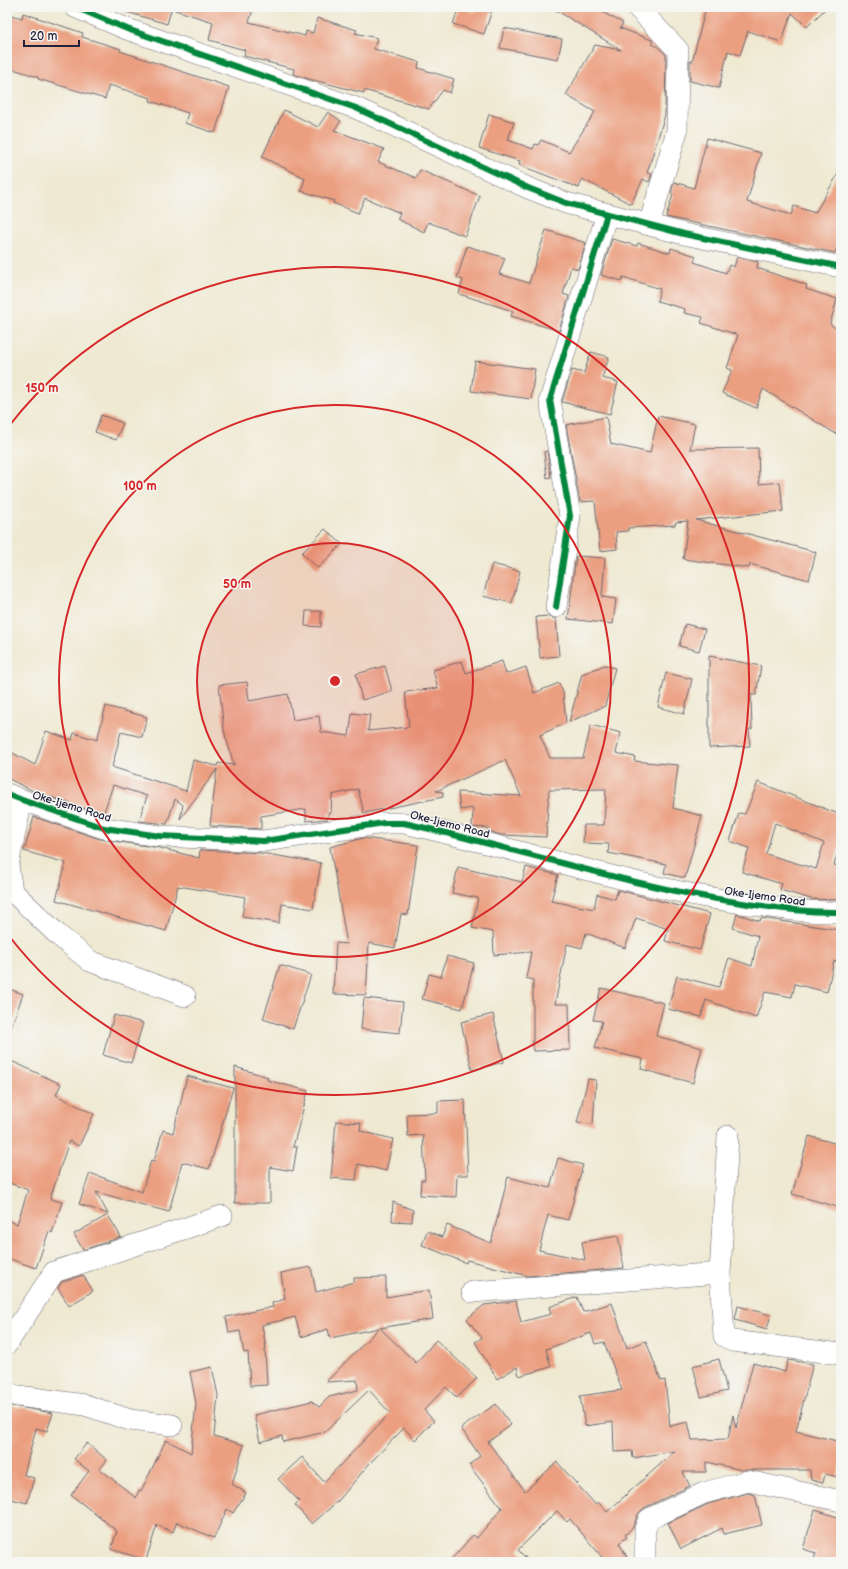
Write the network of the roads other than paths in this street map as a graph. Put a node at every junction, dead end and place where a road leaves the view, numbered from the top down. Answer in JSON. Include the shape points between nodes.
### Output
{"nodes":[{"id":1,"x":75,"y":7,"type":"edge"},
{"id":2,"x":637,"y":7,"type":"edge"},
{"id":3,"x":607,"y":214,"type":"junction"},
{"id":4,"x":649,"y":225,"type":"junction"},
{"id":5,"x":840,"y":265,"type":"edge"},
{"id":6,"x":556,"y":607,"type":"dead end"},
{"id":7,"x":15,"y":797,"type":"edge"},
{"id":8,"x":841,"y":912,"type":"edge"},
{"id":9,"x":185,"y":996,"type":"dead end"},
{"id":10,"x":728,"y":1136,"type":"dead end"},
{"id":11,"x":222,"y":1216,"type":"dead end"},
{"id":12,"x":720,"y":1273,"type":"junction"},
{"id":13,"x":472,"y":1292,"type":"dead end"},
{"id":14,"x":7,"y":1344,"type":"edge"},
{"id":15,"x":841,"y":1354,"type":"edge"},
{"id":16,"x":7,"y":1393,"type":"edge"},
{"id":17,"x":172,"y":1425,"type":"dead end"},
{"id":18,"x":841,"y":1501,"type":"edge"},
{"id":19,"x":645,"y":1562,"type":"edge"}],
"edges":[{"from":1,"to":3,"type":"street","via":[[127,29],[356,108],[528,188],[566,203]]},
{"from":2,"to":4,"type":"street","via":[[678,50],[677,131]]},
{"from":3,"to":4,"type":"street"},
{"from":3,"to":6,"type":"street","via":[[550,400],[570,516]]},
{"from":4,"to":5,"type":"street","via":[[757,250]]},
{"from":7,"to":8,"type":"street","name":"Oke-Ijemo Road","via":[[104,828],[160,836],[264,841],[384,823],[404,823],[707,898],[792,912]]},
{"from":7,"to":9,"type":"street","via":[[8,866],[12,891],[90,961]]},
{"from":10,"to":12,"type":"street"},
{"from":11,"to":14,"type":"street","via":[[54,1272]]},
{"from":12,"to":13,"type":"street"},
{"from":12,"to":15,"type":"street","via":[[724,1336],[728,1340]]},
{"from":16,"to":17,"type":"street","via":[[85,1405],[130,1420]]},
{"from":18,"to":19,"type":"street","via":[[748,1481],[704,1493],[650,1519],[645,1529]]}]}
